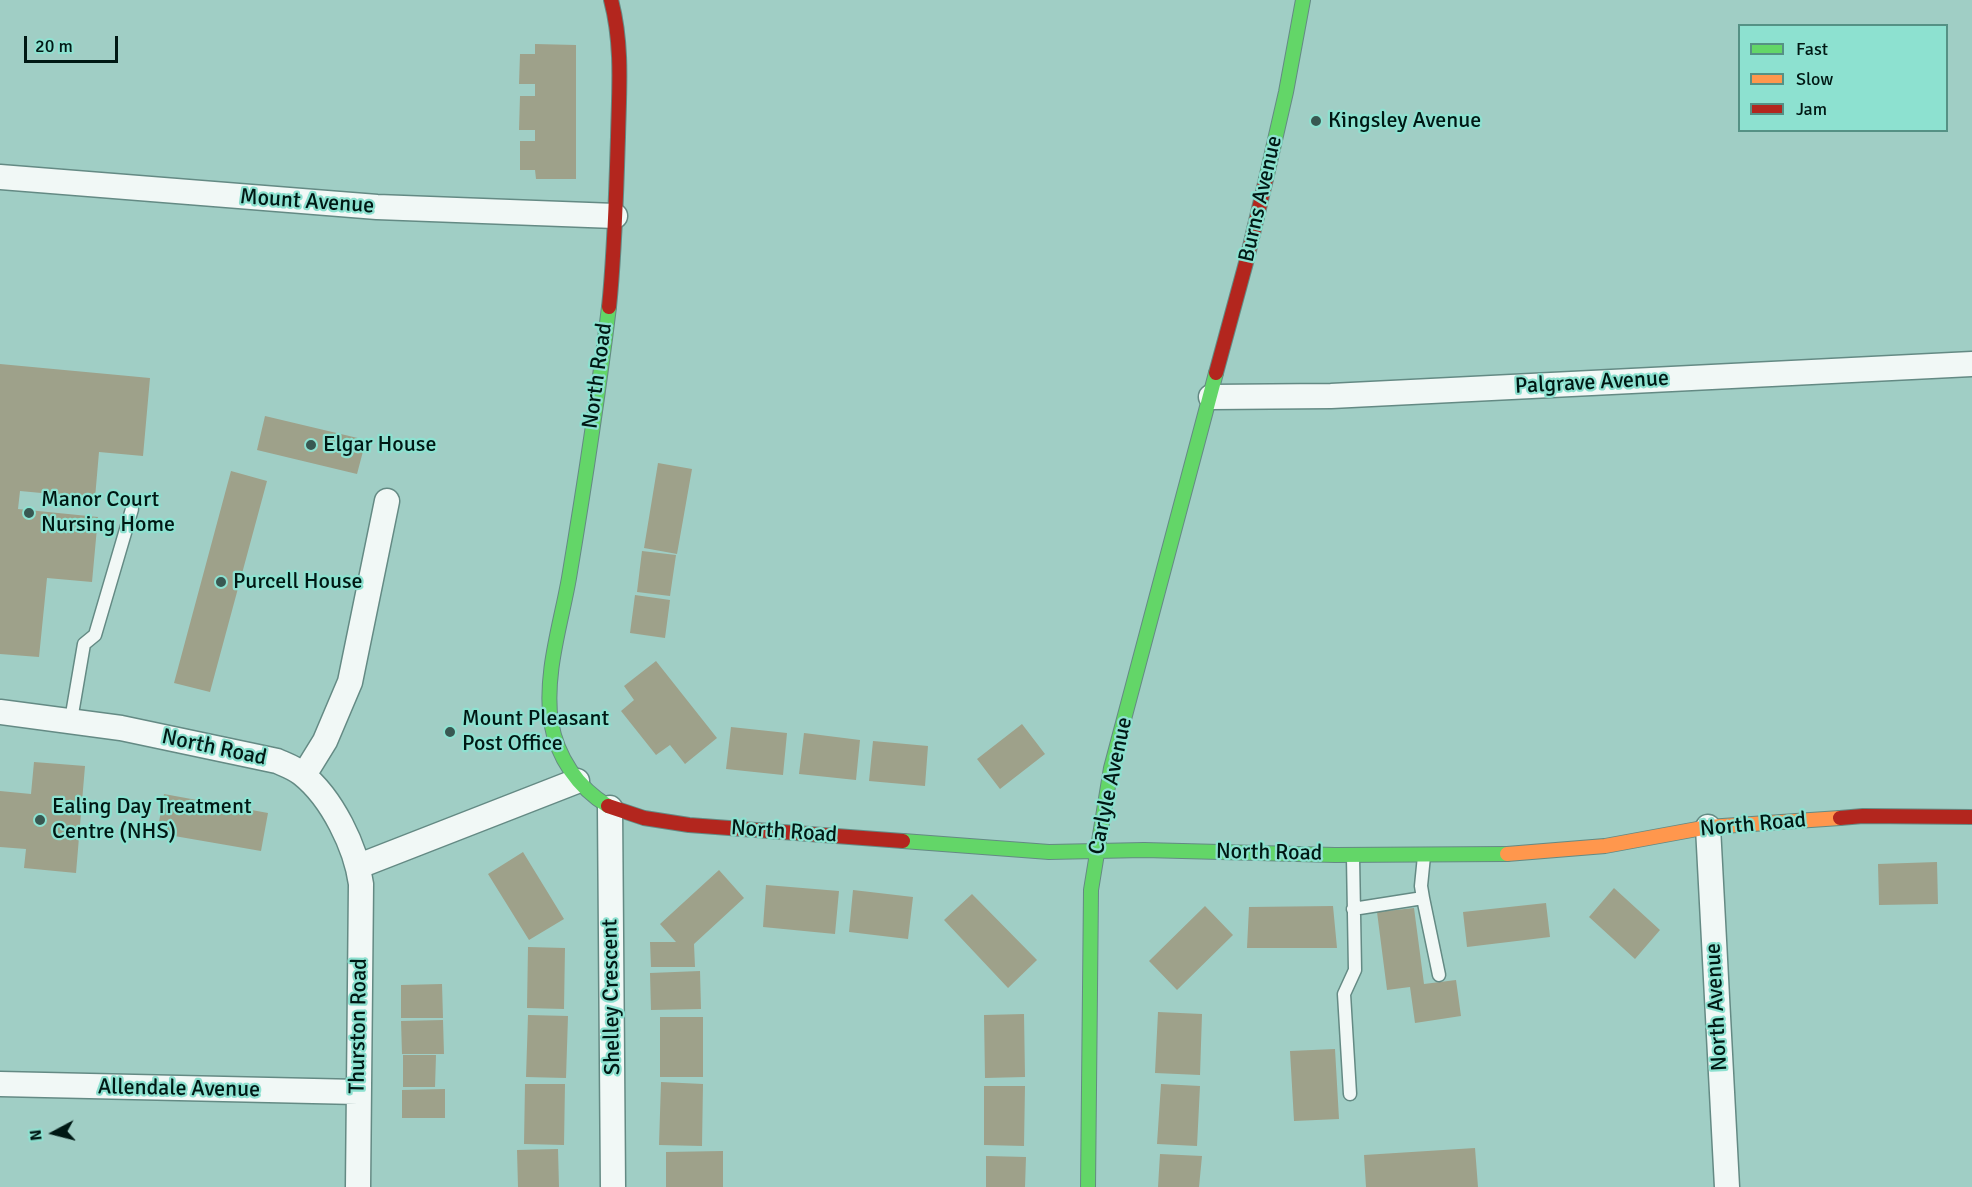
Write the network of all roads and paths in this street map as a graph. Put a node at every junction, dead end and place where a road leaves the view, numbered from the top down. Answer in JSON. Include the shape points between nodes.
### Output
{"nodes":[{"id":1,"x":611,"y":0,"type":"edge"},
{"id":2,"x":1303,"y":0,"type":"edge"},
{"id":3,"x":0,"y":177,"type":"edge"},
{"id":4,"x":615,"y":216,"type":"junction"},
{"id":5,"x":1972,"y":364,"type":"edge"},
{"id":6,"x":1211,"y":397,"type":"junction"},
{"id":7,"x":387,"y":501,"type":"dead end"},
{"id":8,"x":132,"y":509,"type":"dead end"},
{"id":9,"x":0,"y":712,"type":"edge"},
{"id":10,"x":71,"y":720,"type":"junction"},
{"id":11,"x":304,"y":775,"type":"junction"},
{"id":12,"x":577,"y":781,"type":"junction"},
{"id":13,"x":610,"y":808,"type":"junction"},
{"id":14,"x":1972,"y":817,"type":"edge"},
{"id":15,"x":1708,"y":827,"type":"junction"},
{"id":16,"x":1096,"y":852,"type":"junction"},
{"id":17,"x":1353,"y":855,"type":"junction"},
{"id":18,"x":1424,"y":855,"type":"junction"},
{"id":19,"x":359,"y":866,"type":"junction"},
{"id":20,"x":1423,"y":898,"type":"junction"},
{"id":21,"x":1353,"y":909,"type":"junction"},
{"id":22,"x":1439,"y":975,"type":"dead end"},
{"id":23,"x":0,"y":1084,"type":"edge"},
{"id":24,"x":357,"y":1092,"type":"junction"},
{"id":25,"x":1350,"y":1094,"type":"dead end"},
{"id":26,"x":358,"y":1187,"type":"edge"},
{"id":27,"x":613,"y":1187,"type":"edge"},
{"id":28,"x":1088,"y":1187,"type":"edge"},
{"id":29,"x":1727,"y":1187,"type":"edge"}],
"edges":[{"from":1,"to":4,"type":"street","name":"North Road","via":[[619,50]]},
{"from":2,"to":6,"type":"street","name":"Burns Avenue","via":[[1264,192]]},
{"from":3,"to":4,"type":"street","name":"Mount Avenue","via":[[377,207]]},
{"from":4,"to":12,"type":"street","name":"North Road","via":[[601,361],[550,685],[555,739]]},
{"from":5,"to":6,"type":"street","name":"Palgrave Avenue","via":[[1331,396]]},
{"from":6,"to":16,"type":"street","name":"Carlyle Avenue","via":[[1111,768]]},
{"from":7,"to":11,"type":"street","via":[[350,682],[325,741]]},
{"from":8,"to":10,"type":"lane","via":[[96,635],[84,644]]},
{"from":9,"to":10,"type":"street","name":"North Road"},
{"from":10,"to":11,"type":"street","name":"North Road","via":[[277,761]]},
{"from":11,"to":19,"type":"street","name":"North Road","via":[[334,813]]},
{"from":12,"to":13,"type":"street","name":"North Road"},
{"from":12,"to":19,"type":"street"},
{"from":13,"to":16,"type":"street","name":"North Road","via":[[653,821],[688,825]]},
{"from":13,"to":27,"type":"street","name":"Shelley Crescent"},
{"from":14,"to":15,"type":"street","name":"North Road","via":[[1863,816]]},
{"from":15,"to":18,"type":"street","name":"North Road","via":[[1605,846],[1493,855]]},
{"from":15,"to":29,"type":"street","name":"North Avenue"},
{"from":16,"to":17,"type":"street","name":"North Road"},
{"from":16,"to":28,"type":"street","name":"Carlyle Avenue","via":[[1091,890]]},
{"from":17,"to":18,"type":"street","name":"North Road"},
{"from":17,"to":21,"type":"lane"},
{"from":18,"to":20,"type":"lane"},
{"from":19,"to":24,"type":"street","name":"Thurston Road","via":[[362,902]]},
{"from":20,"to":21,"type":"lane"},
{"from":20,"to":22,"type":"lane"},
{"from":21,"to":25,"type":"lane","via":[[1354,970],[1344,994]]},
{"from":23,"to":24,"type":"street","name":"Allendale Avenue"},
{"from":24,"to":26,"type":"street","name":"Thurston Road"}]}
